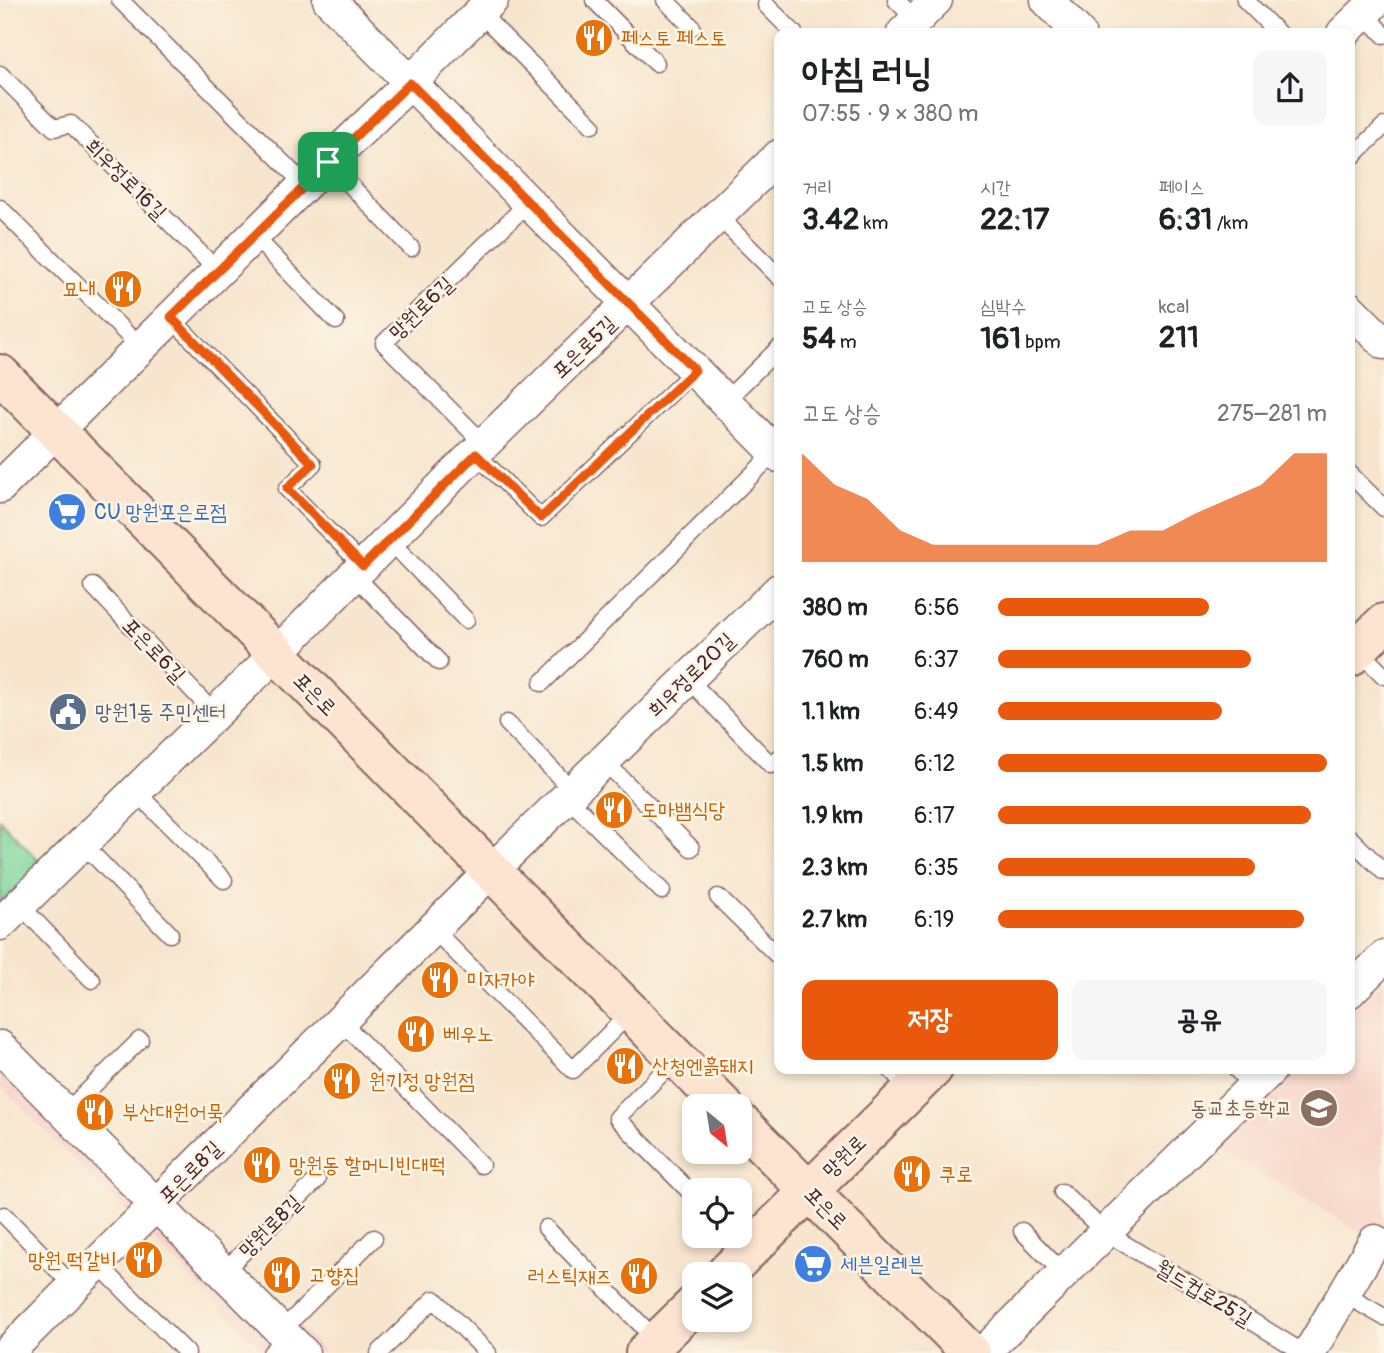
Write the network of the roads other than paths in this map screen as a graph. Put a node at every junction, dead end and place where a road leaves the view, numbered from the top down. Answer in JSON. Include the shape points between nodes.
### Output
{"nodes":[{"id":1,"x":120,"y":0,"type":"edge"},
{"id":2,"x":329,"y":0,"type":"edge"},
{"id":3,"x":594,"y":0,"type":"edge"},
{"id":4,"x":665,"y":0,"type":"edge"},
{"id":5,"x":1046,"y":0,"type":"edge"},
{"id":6,"x":1245,"y":0,"type":"edge"},
{"id":7,"x":766,"y":5,"type":"dead end"},
{"id":8,"x":485,"y":6,"type":"edge"},
{"id":9,"x":692,"y":27,"type":"dead end"},
{"id":10,"x":789,"y":28,"type":"edge"},
{"id":11,"x":1075,"y":28,"type":"edge"},
{"id":12,"x":1273,"y":28,"type":"edge"},
{"id":13,"x":656,"y":63,"type":"dead end"},
{"id":14,"x":0,"y":74,"type":"edge"},
{"id":15,"x":410,"y":83,"type":"junction"},
{"id":16,"x":592,"y":125,"type":"dead end"},
{"id":17,"x":1384,"y":126,"type":"edge"},
{"id":18,"x":1355,"y":154,"type":"edge"},
{"id":19,"x":774,"y":161,"type":"edge"},
{"id":20,"x":328,"y":162,"type":"junction"},
{"id":21,"x":305,"y":185,"type":"junction"},
{"id":22,"x":528,"y":203,"type":"junction"},
{"id":23,"x":0,"y":208,"type":"edge"},
{"id":24,"x":718,"y":216,"type":"junction"},
{"id":25,"x":254,"y":236,"type":"junction"},
{"id":26,"x":411,"y":248,"type":"dead end"},
{"id":27,"x":218,"y":271,"type":"junction"},
{"id":28,"x":774,"y":272,"type":"edge"},
{"id":29,"x":629,"y":303,"type":"junction"},
{"id":30,"x":171,"y":317,"type":"junction"},
{"id":31,"x":336,"y":321,"type":"dead end"},
{"id":32,"x":1355,"y":321,"type":"edge"},
{"id":33,"x":1384,"y":343,"type":"edge"},
{"id":34,"x":141,"y":348,"type":"junction"},
{"id":35,"x":774,"y":353,"type":"edge"},
{"id":36,"x":695,"y":370,"type":"junction"},
{"id":37,"x":0,"y":374,"type":"edge"},
{"id":38,"x":725,"y":401,"type":"junction"},
{"id":39,"x":56,"y":432,"type":"junction"},
{"id":40,"x":480,"y":449,"type":"junction"},
{"id":41,"x":774,"y":451,"type":"edge"},
{"id":42,"x":774,"y":457,"type":"edge"},
{"id":43,"x":1355,"y":479,"type":"edge"},
{"id":44,"x":0,"y":488,"type":"edge"},
{"id":45,"x":1384,"y":508,"type":"edge"},
{"id":46,"x":389,"y":540,"type":"junction"},
{"id":47,"x":359,"y":571,"type":"junction"},
{"id":48,"x":93,"y":586,"type":"dead end"},
{"id":49,"x":774,"y":595,"type":"edge"},
{"id":50,"x":466,"y":620,"type":"dead end"},
{"id":51,"x":1363,"y":641,"type":"edge"},
{"id":52,"x":276,"y":654,"type":"junction"},
{"id":53,"x":439,"y":662,"type":"dead end"},
{"id":54,"x":1384,"y":676,"type":"edge"},
{"id":55,"x":688,"y":679,"type":"junction"},
{"id":56,"x":542,"y":683,"type":"dead end"},
{"id":57,"x":215,"y":714,"type":"junction"},
{"id":58,"x":507,"y":723,"type":"dead end"},
{"id":59,"x":604,"y":761,"type":"junction"},
{"id":60,"x":774,"y":762,"type":"edge"},
{"id":61,"x":135,"y":791,"type":"junction"},
{"id":62,"x":570,"y":794,"type":"junction"},
{"id":63,"x":82,"y":843,"type":"junction"},
{"id":64,"x":1355,"y":843,"type":"edge"},
{"id":65,"x":691,"y":848,"type":"dead end"},
{"id":66,"x":491,"y":871,"type":"junction"},
{"id":67,"x":1384,"y":872,"type":"edge"},
{"id":68,"x":224,"y":880,"type":"dead end"},
{"id":69,"x":662,"y":891,"type":"dead end"},
{"id":70,"x":718,"y":897,"type":"dead end"},
{"id":71,"x":10,"y":915,"type":"edge"},
{"id":72,"x":433,"y":929,"type":"junction"},
{"id":73,"x":170,"y":934,"type":"dead end"},
{"id":74,"x":774,"y":952,"type":"edge"},
{"id":75,"x":1384,"y":957,"type":"edge"},
{"id":76,"x":92,"y":980,"type":"dead end"},
{"id":77,"x":1355,"y":986,"type":"edge"},
{"id":78,"x":631,"y":1012,"type":"junction"},
{"id":79,"x":341,"y":1021,"type":"junction"},
{"id":80,"x":139,"y":1040,"type":"dead end"},
{"id":81,"x":1,"y":1052,"type":"edge"},
{"id":82,"x":677,"y":1058,"type":"junction"},
{"id":83,"x":1253,"y":1075,"type":"edge"},
{"id":84,"x":912,"y":1076,"type":"edge"},
{"id":85,"x":712,"y":1094,"type":"edge"},
{"id":86,"x":65,"y":1113,"type":"junction"},
{"id":87,"x":752,"y":1134,"type":"edge"},
{"id":88,"x":481,"y":1165,"type":"dead end"},
{"id":89,"x":317,"y":1180,"type":"dead end"},
{"id":90,"x":682,"y":1184,"type":"edge"},
{"id":91,"x":809,"y":1191,"type":"junction"},
{"id":92,"x":1062,"y":1192,"type":"dead end"},
{"id":93,"x":156,"y":1205,"type":"junction"},
{"id":94,"x":5,"y":1215,"type":"dead end"},
{"id":95,"x":546,"y":1228,"type":"dead end"},
{"id":96,"x":1022,"y":1231,"type":"dead end"},
{"id":97,"x":1105,"y":1232,"type":"junction"},
{"id":98,"x":374,"y":1238,"type":"dead end"},
{"id":99,"x":1375,"y":1241,"type":"dead end"},
{"id":100,"x":738,"y":1256,"type":"edge"},
{"id":101,"x":98,"y":1264,"type":"junction"},
{"id":102,"x":223,"y":1272,"type":"junction"},
{"id":103,"x":1063,"y":1273,"type":"junction"},
{"id":104,"x":74,"y":1287,"type":"junction"},
{"id":105,"x":1344,"y":1294,"type":"junction"},
{"id":106,"x":682,"y":1317,"type":"edge"},
{"id":107,"x":1384,"y":1317,"type":"edge"},
{"id":108,"x":285,"y":1343,"type":"edge"},
{"id":109,"x":651,"y":1347,"type":"edge"},
{"id":110,"x":7,"y":1353,"type":"edge"},
{"id":111,"x":187,"y":1353,"type":"edge"},
{"id":112,"x":379,"y":1353,"type":"edge"},
{"id":113,"x":488,"y":1353,"type":"edge"},
{"id":114,"x":971,"y":1353,"type":"edge"},
{"id":115,"x":983,"y":1353,"type":"edge"},
{"id":116,"x":1307,"y":1353,"type":"edge"}],
"edges":[{"from":1,"to":21,"type":"lane"},
{"from":2,"to":15,"type":"street"},
{"from":3,"to":13,"type":"lane"},
{"from":4,"to":9,"type":"lane"},
{"from":5,"to":11,"type":"street"},
{"from":6,"to":12,"type":"lane"},
{"from":7,"to":10,"type":"lane"},
{"from":8,"to":15,"type":"street"},
{"from":8,"to":16,"type":"lane"},
{"from":14,"to":27,"type":"lane","name":"희우정로16길","via":[[54,128],[71,124]]},
{"from":15,"to":20,"type":"street"},
{"from":15,"to":22,"type":"street"},
{"from":17,"to":18,"type":"lane"},
{"from":19,"to":24,"type":"street","name":"포은로5길"},
{"from":20,"to":21,"type":"street"},
{"from":20,"to":26,"type":"lane"},
{"from":21,"to":25,"type":"street"},
{"from":22,"to":29,"type":"street"},
{"from":22,"to":40,"type":"lane","name":"망원로6길","via":[[384,344]]},
{"from":23,"to":34,"type":"lane"},
{"from":24,"to":28,"type":"lane"},
{"from":24,"to":29,"type":"street","name":"포은로5길"},
{"from":25,"to":27,"type":"street"},
{"from":25,"to":31,"type":"lane"},
{"from":27,"to":30,"type":"street"},
{"from":29,"to":36,"type":"street"},
{"from":29,"to":40,"type":"street","name":"포은로5길"},
{"from":30,"to":34,"type":"street"},
{"from":30,"to":47,"type":"lane","via":[[313,464],[287,488]]},
{"from":32,"to":33,"type":"street"},
{"from":34,"to":39,"type":"street"},
{"from":35,"to":38,"type":"lane"},
{"from":36,"to":38,"type":"street"},
{"from":36,"to":40,"type":"lane","name":"망원로6길","via":[[541,518]]},
{"from":37,"to":39,"type":"street","name":"포은로"},
{"from":38,"to":41,"type":"street"},
{"from":39,"to":44,"type":"street"},
{"from":39,"to":52,"type":"street","name":"포은로"},
{"from":40,"to":46,"type":"street","name":"포은로5길"},
{"from":42,"to":56,"type":"lane"},
{"from":43,"to":45,"type":"lane"},
{"from":46,"to":47,"type":"street","name":"포은로5길"},
{"from":46,"to":50,"type":"lane"},
{"from":47,"to":52,"type":"street","name":"포은로5길"},
{"from":47,"to":53,"type":"lane"},
{"from":48,"to":57,"type":"lane","name":"포은로6길"},
{"from":49,"to":55,"type":"street","name":"희우정로20길"},
{"from":51,"to":54,"type":"lane"},
{"from":52,"to":57,"type":"street"},
{"from":52,"to":66,"type":"street","name":"포은로"},
{"from":55,"to":59,"type":"street","name":"희우정로20길"},
{"from":55,"to":60,"type":"lane","via":[[771,765]]},
{"from":57,"to":61,"type":"street"},
{"from":58,"to":62,"type":"lane"},
{"from":59,"to":62,"type":"street","name":"희우정로20길"},
{"from":59,"to":65,"type":"lane"},
{"from":61,"to":63,"type":"street"},
{"from":61,"to":68,"type":"lane"},
{"from":62,"to":66,"type":"street","name":"희우정로20길"},
{"from":62,"to":69,"type":"lane"},
{"from":63,"to":71,"type":"street"},
{"from":63,"to":73,"type":"lane"},
{"from":64,"to":67,"type":"lane"},
{"from":66,"to":72,"type":"street","name":"포은로8길"},
{"from":66,"to":78,"type":"street","name":"포은로"},
{"from":70,"to":74,"type":"lane"},
{"from":71,"to":76,"type":"lane"},
{"from":72,"to":78,"type":"lane","via":[[573,1070]]},
{"from":72,"to":79,"type":"street","name":"포은로8길"},
{"from":75,"to":77,"type":"street"},
{"from":78,"to":82,"type":"street","name":"포은로"},
{"from":79,"to":88,"type":"lane"},
{"from":79,"to":93,"type":"street","name":"포은로8길"},
{"from":80,"to":86,"type":"lane"},
{"from":81,"to":86,"type":"street","name":"망원로8길"},
{"from":82,"to":85,"type":"street","name":"포은로"},
{"from":82,"to":90,"type":"lane","via":[[617,1118]]},
{"from":83,"to":97,"type":"street"},
{"from":84,"to":91,"type":"street","name":"망원로"},
{"from":86,"to":93,"type":"street","name":"망원로8길"},
{"from":87,"to":91,"type":"street","name":"포은로"},
{"from":89,"to":102,"type":"lane","name":"망원로8길"},
{"from":91,"to":100,"type":"street","name":"망원로"},
{"from":91,"to":114,"type":"street","name":"포은로"},
{"from":92,"to":97,"type":"lane","name":"월드컵로25길"},
{"from":93,"to":101,"type":"street","name":"포은로8길"},
{"from":93,"to":102,"type":"street","name":"망원로8길"},
{"from":94,"to":104,"type":"lane"},
{"from":95,"to":109,"type":"lane"},
{"from":96,"to":103,"type":"lane"},
{"from":97,"to":103,"type":"street"},
{"from":97,"to":116,"type":"lane","name":"월드컵로25길"},
{"from":98,"to":108,"type":"lane","name":"망원로8길"},
{"from":99,"to":105,"type":"street"},
{"from":101,"to":104,"type":"street","name":"포은로8길"},
{"from":101,"to":111,"type":"lane"},
{"from":102,"to":108,"type":"street","name":"망원로8길"},
{"from":103,"to":115,"type":"street"},
{"from":104,"to":110,"type":"street","name":"포은로8길"},
{"from":105,"to":107,"type":"lane"},
{"from":105,"to":116,"type":"street"},
{"from":106,"to":109,"type":"street"},
{"from":112,"to":113,"type":"lane","via":[[434,1299]]}]}
